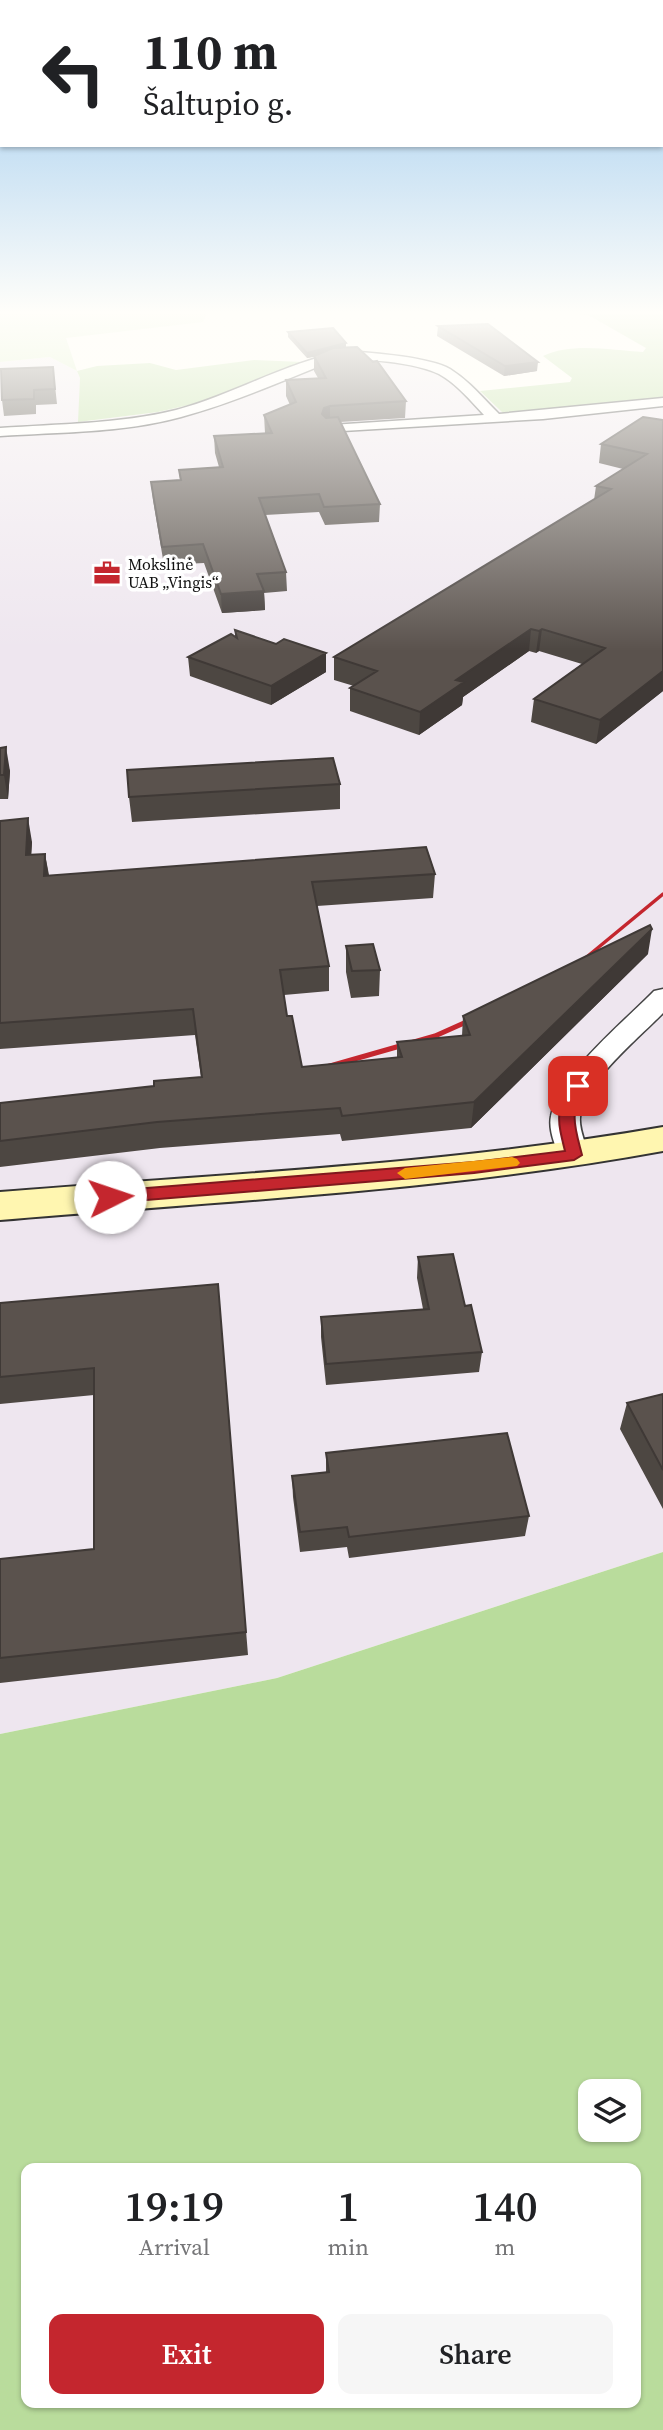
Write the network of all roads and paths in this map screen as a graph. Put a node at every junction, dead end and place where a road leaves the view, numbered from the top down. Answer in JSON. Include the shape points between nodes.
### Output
{"nodes":[{"id":1,"x":114,"y":424,"type":"edge"},
{"id":2,"x":400,"y":424,"type":"edge"},
{"id":3,"x":331,"y":429,"type":"edge"},
{"id":4,"x":0,"y":432,"type":"edge"},
{"id":5,"x":663,"y":997,"type":"edge"},
{"id":6,"x":663,"y":1139,"type":"edge"},
{"id":7,"x":574,"y":1155,"type":"junction"},
{"id":8,"x":0,"y":1206,"type":"edge"}],
"edges":[{"from":1,"to":4,"type":"street"},
{"from":2,"to":3,"type":"street"},
{"from":5,"to":7,"type":"street","via":[[578,1086],[568,1103],[565,1119]]},
{"from":6,"to":7,"type":"street"},
{"from":7,"to":8,"type":"street"}]}
